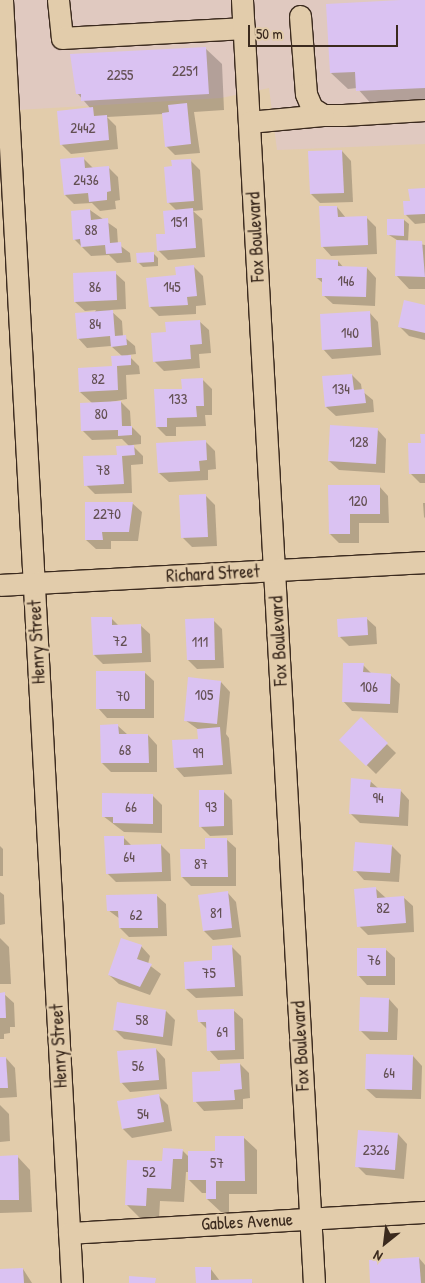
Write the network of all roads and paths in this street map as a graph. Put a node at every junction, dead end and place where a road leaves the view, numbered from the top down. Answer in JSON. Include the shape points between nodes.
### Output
{"nodes":[{"id":1,"x":2,"y":0,"type":"edge"},
{"id":2,"x":58,"y":0,"type":"edge"},
{"id":3,"x":242,"y":0,"type":"edge"},
{"id":4,"x":300,"y":16,"type":"dead end"},
{"id":5,"x":244,"y":28,"type":"junction"},
{"id":6,"x":425,"y":110,"type":"edge"},
{"id":7,"x":323,"y":115,"type":"junction"},
{"id":8,"x":249,"y":122,"type":"junction"},
{"id":9,"x":425,"y":562,"type":"edge"},
{"id":10,"x":275,"y":570,"type":"junction"},
{"id":11,"x":34,"y":584,"type":"junction"},
{"id":12,"x":0,"y":585,"type":"edge"},
{"id":13,"x":425,"y":1212,"type":"edge"},
{"id":14,"x":311,"y":1219,"type":"junction"},
{"id":15,"x":69,"y":1233,"type":"junction"},
{"id":16,"x":72,"y":1283,"type":"edge"},
{"id":17,"x":314,"y":1283,"type":"edge"}],
"edges":[{"from":1,"to":11,"type":"street","name":"Henry Street"},
{"from":2,"to":5,"type":"street","via":[[62,38]]},
{"from":3,"to":5,"type":"street","name":"Fox Boulevard"},
{"from":4,"to":7,"type":"street","via":[[306,94],[312,108]]},
{"from":5,"to":8,"type":"street","name":"Fox Boulevard"},
{"from":6,"to":7,"type":"street"},
{"from":7,"to":8,"type":"street"},
{"from":8,"to":10,"type":"street","name":"Fox Boulevard"},
{"from":9,"to":10,"type":"street","name":"Richard Street"},
{"from":10,"to":11,"type":"street","name":"Richard Street"},
{"from":10,"to":14,"type":"street","name":"Fox Boulevard"},
{"from":11,"to":12,"type":"street","name":"Richard Street"},
{"from":11,"to":15,"type":"street","name":"Henry Street"},
{"from":13,"to":14,"type":"street","name":"Gables Avenue"},
{"from":14,"to":15,"type":"street","name":"Gables Avenue"},
{"from":14,"to":17,"type":"street","name":"Fox Boulevard"},
{"from":15,"to":16,"type":"street","name":"Henry Street"}]}
